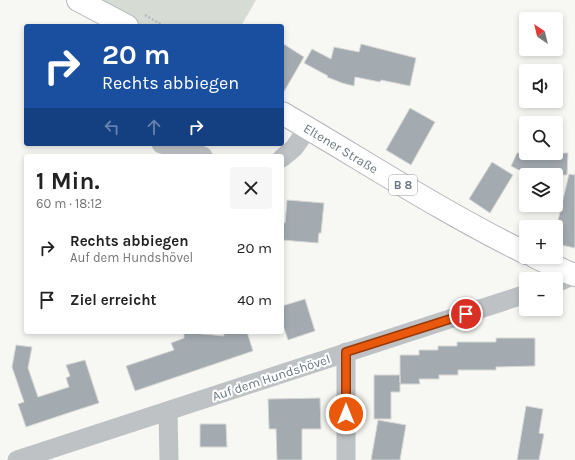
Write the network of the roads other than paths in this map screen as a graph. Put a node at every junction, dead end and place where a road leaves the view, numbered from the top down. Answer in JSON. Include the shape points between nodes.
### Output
{"nodes":[{"id":1,"x":78,"y":0,"type":"edge"},
{"id":2,"x":123,"y":24,"type":"edge"},
{"id":3,"x":284,"y":114,"type":"edge"},
{"id":4,"x":308,"y":128,"type":"junction"},
{"id":5,"x":158,"y":146,"type":"edge"},
{"id":6,"x":174,"y":146,"type":"edge"},
{"id":7,"x":150,"y":154,"type":"edge"},
{"id":8,"x":197,"y":154,"type":"edge"},
{"id":9,"x":284,"y":156,"type":"edge"},
{"id":10,"x":519,"y":249,"type":"edge"},
{"id":11,"x":550,"y":264,"type":"edge"},
{"id":12,"x":575,"y":275,"type":"edge"},
{"id":13,"x":563,"y":280,"type":"edge"},
{"id":14,"x":519,"y":296,"type":"edge"},
{"id":15,"x":346,"y":352,"type":"junction"},
{"id":16,"x":168,"y":411,"type":"junction"},
{"id":17,"x":17,"y":460,"type":"edge"},
{"id":18,"x":169,"y":460,"type":"edge"},
{"id":19,"x":346,"y":460,"type":"edge"}],
"edges":[{"from":1,"to":2,"type":"main road"},
{"from":3,"to":4,"type":"main road","name":"Eltener Straße","number":"B 8"},
{"from":4,"to":9,"type":"street","via":[[294,148]]},
{"from":4,"to":10,"type":"main road","name":"Eltener Straße","number":"B 8","via":[[400,184]]},
{"from":5,"to":7,"type":"street"},
{"from":6,"to":8,"type":"street"},
{"from":11,"to":12,"type":"main road"},
{"from":12,"to":13,"type":"street"},
{"from":14,"to":15,"type":"street","name":"Auf dem Hundshövel"},
{"from":15,"to":16,"type":"street","name":"Auf dem Hundshövel"},
{"from":15,"to":19,"type":"street"},
{"from":16,"to":17,"type":"street","name":"Auf dem Hundshövel"},
{"from":16,"to":18,"type":"street"}]}
